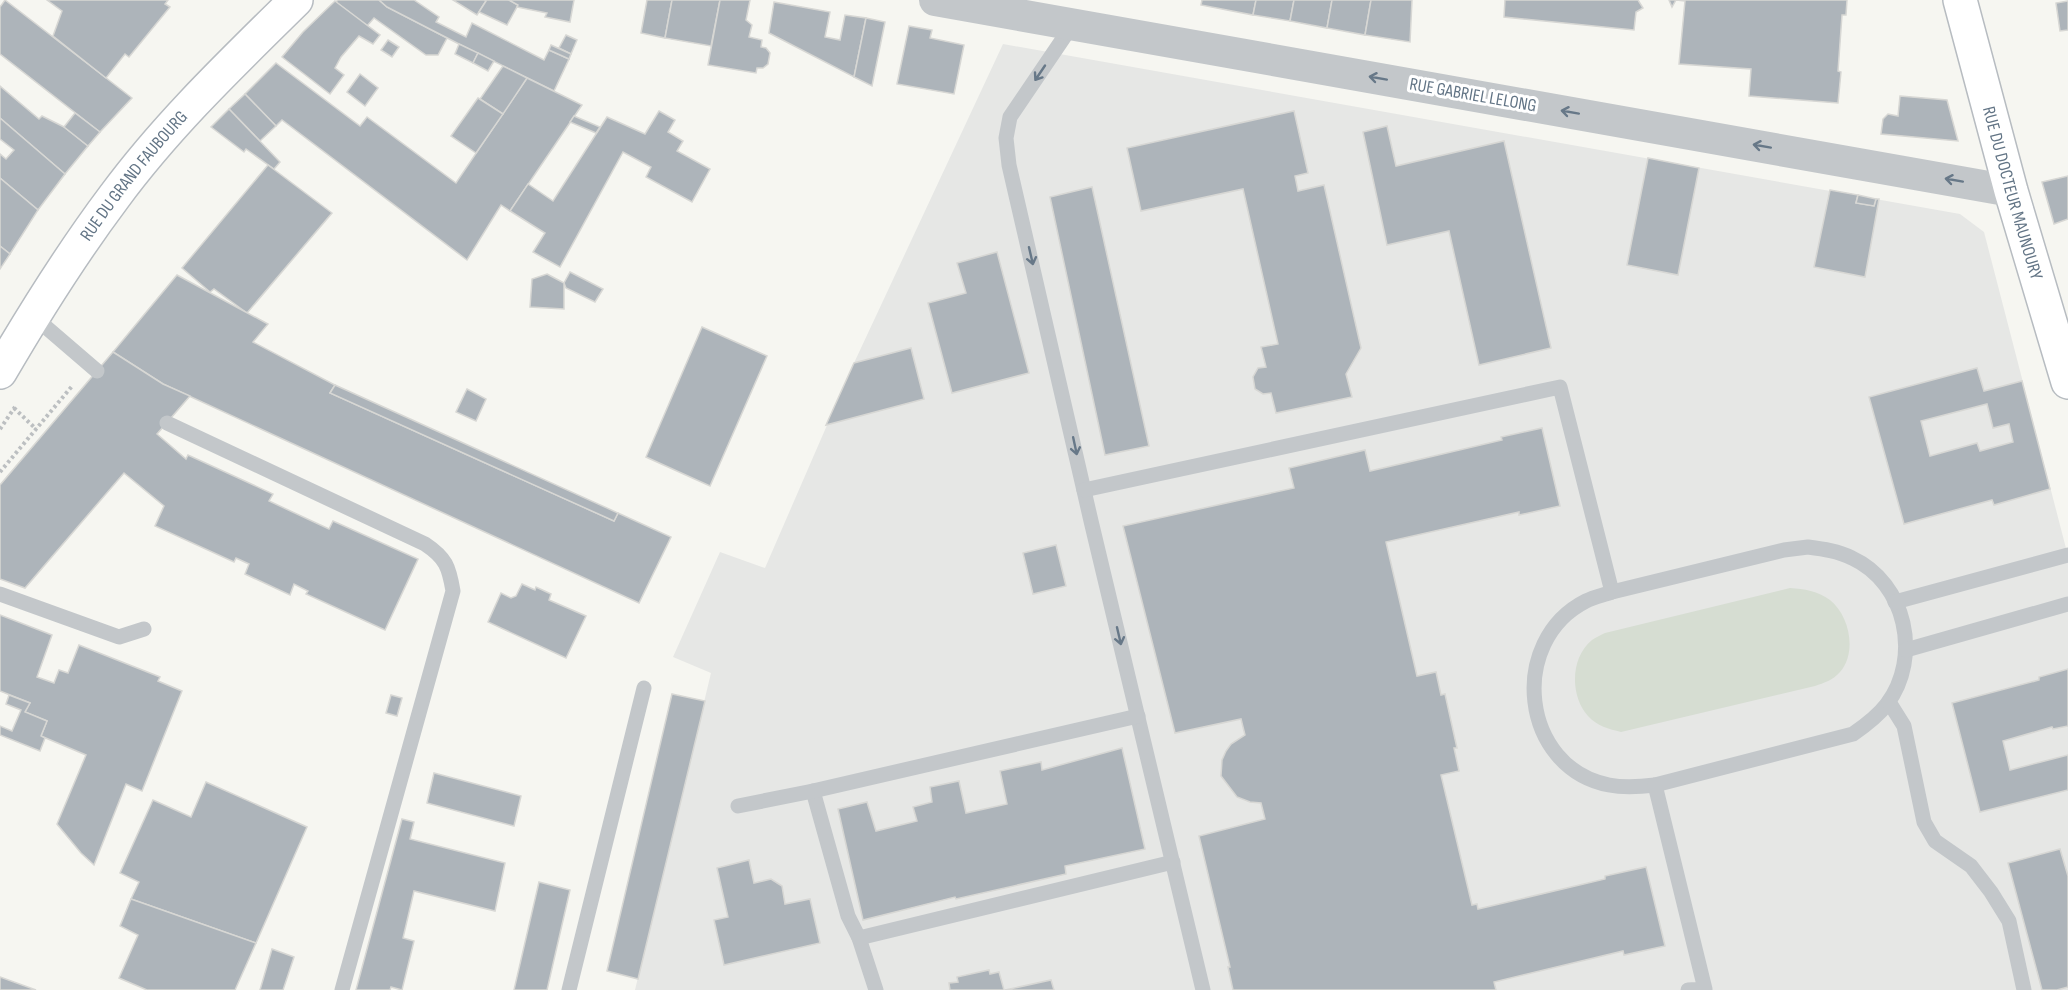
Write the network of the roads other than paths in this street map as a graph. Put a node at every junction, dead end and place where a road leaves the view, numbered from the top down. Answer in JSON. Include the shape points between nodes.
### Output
{"nodes":[{"id":1,"x":296,"y":0,"type":"edge"},
{"id":2,"x":935,"y":0,"type":"edge"},
{"id":3,"x":1960,"y":0,"type":"edge"},
{"id":4,"x":1073,"y":24,"type":"junction"},
{"id":5,"x":2011,"y":191,"type":"junction"},
{"id":6,"x":33,"y":316,"type":"junction"},
{"id":7,"x":97,"y":371,"type":"dead end"},
{"id":8,"x":0,"y":372,"type":"edge"},
{"id":9,"x":2068,"y":382,"type":"edge"},
{"id":10,"x":166,"y":423,"type":"dead end"},
{"id":11,"x":1084,"y":490,"type":"junction"},
{"id":12,"x":2068,"y":555,"type":"edge"},
{"id":13,"x":1612,"y":592,"type":"junction"},
{"id":14,"x":0,"y":594,"type":"edge"},
{"id":15,"x":1895,"y":602,"type":"junction"},
{"id":16,"x":2068,"y":604,"type":"edge"},
{"id":17,"x":144,"y":629,"type":"dead end"},
{"id":18,"x":1906,"y":650,"type":"junction"},
{"id":19,"x":644,"y":688,"type":"dead end"},
{"id":20,"x":1888,"y":702,"type":"junction"},
{"id":21,"x":1138,"y":716,"type":"junction"},
{"id":22,"x":1655,"y":785,"type":"junction"},
{"id":23,"x":813,"y":791,"type":"junction"},
{"id":24,"x":738,"y":806,"type":"dead end"},
{"id":25,"x":1173,"y":862,"type":"junction"},
{"id":26,"x":859,"y":938,"type":"junction"},
{"id":27,"x":342,"y":990,"type":"edge"},
{"id":28,"x":569,"y":990,"type":"edge"},
{"id":29,"x":876,"y":990,"type":"edge"},
{"id":30,"x":1203,"y":990,"type":"edge"},
{"id":31,"x":1688,"y":990,"type":"edge"},
{"id":32,"x":2024,"y":990,"type":"edge"}],
"edges":[{"from":1,"to":6,"type":"main road","name":"RUE DU GRAND FAUBOURG","via":[[193,102],[122,187]]},
{"from":2,"to":4,"type":"street","name":"RUE GABRIEL LELONG"},
{"from":3,"to":5,"type":"main road","name":"RUE DU DOCTEUR MAUNOURY"},
{"from":5,"to":4,"type":"street","name":"RUE GABRIEL LELONG","one_way":true},
{"from":4,"to":11,"type":"lane","one_way":true,"via":[[1010,117],[1006,138]]},
{"from":5,"to":9,"type":"main road","name":"RUE DU DOCTEUR MAUNOURY"},
{"from":6,"to":7,"type":"lane"},
{"from":6,"to":8,"type":"main road","name":"RUE DU GRAND FAUBOURG"},
{"from":10,"to":27,"type":"lane","via":[[425,544],[439,553],[449,569],[453,591]]},
{"from":11,"to":13,"type":"lane","via":[[1560,387]]},
{"from":11,"to":21,"type":"lane","one_way":true},
{"from":12,"to":15,"type":"lane"},
{"from":13,"to":15,"type":"lane","via":[[1808,547],[1854,559],[1873,572]]},
{"from":13,"to":22,"type":"lane","via":[[1586,601],[1566,615],[1551,633],[1539,654],[1533,700],[1550,745],[1566,763],[1608,785]]},
{"from":14,"to":17,"type":"lane","via":[[119,637]]},
{"from":15,"to":18,"type":"lane","via":[[1906,634]]},
{"from":16,"to":18,"type":"lane"},
{"from":18,"to":20,"type":"lane","via":[[1900,681]]},
{"from":19,"to":28,"type":"lane"},
{"from":20,"to":22,"type":"lane","via":[[1873,720],[1853,734]]},
{"from":20,"to":32,"type":"lane","via":[[1904,726],[1924,822],[1935,841],[1971,866],[2009,921]]},
{"from":21,"to":23,"type":"lane"},
{"from":21,"to":25,"type":"lane"},
{"from":22,"to":31,"type":"lane","via":[[1705,989]]},
{"from":23,"to":24,"type":"lane"},
{"from":23,"to":26,"type":"lane","via":[[848,916]]},
{"from":25,"to":26,"type":"lane"},
{"from":25,"to":30,"type":"lane"},
{"from":26,"to":29,"type":"lane"}]}
